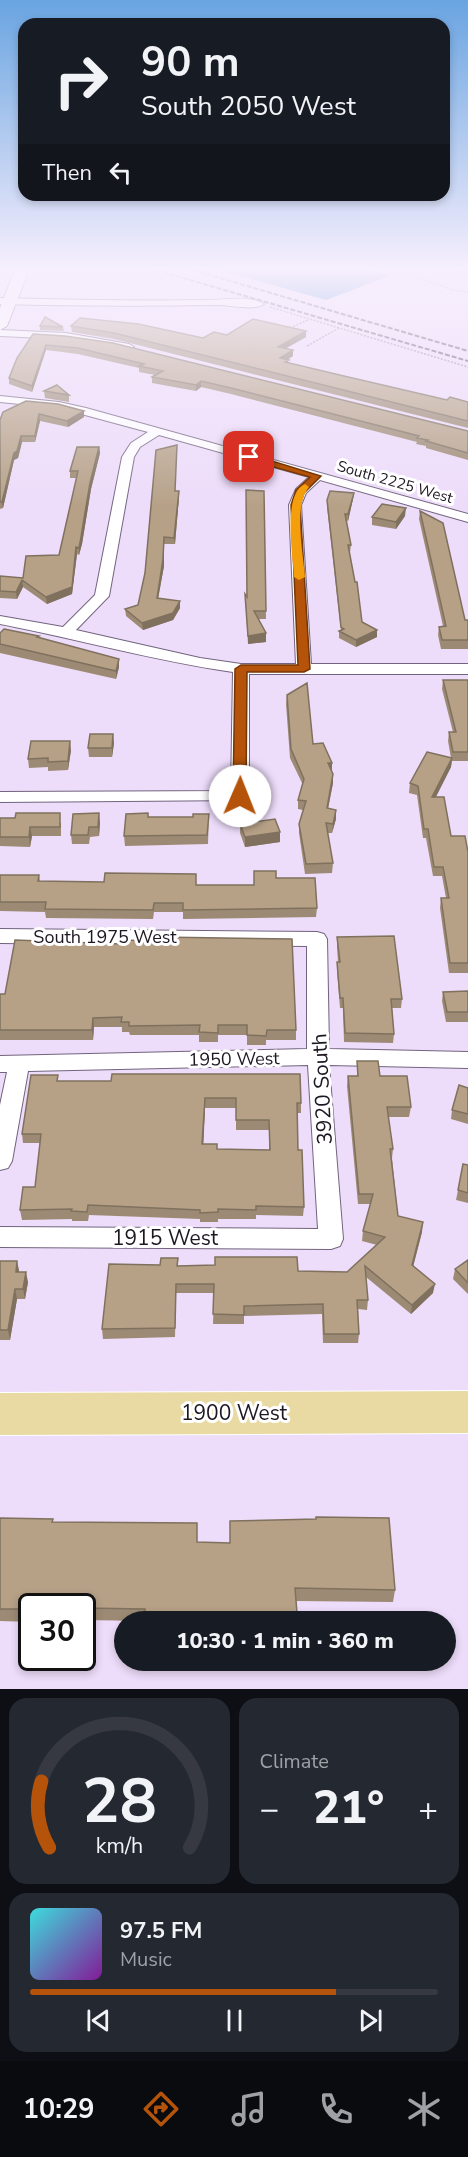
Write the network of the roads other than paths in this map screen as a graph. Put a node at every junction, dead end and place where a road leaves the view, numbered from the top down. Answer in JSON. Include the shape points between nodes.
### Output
{"nodes":[{"id":1,"x":132,"y":349,"type":"edge"},
{"id":2,"x":137,"y":350,"type":"edge"},
{"id":3,"x":0,"y":399,"type":"edge"},
{"id":4,"x":158,"y":431,"type":"junction"},
{"id":5,"x":317,"y":476,"type":"junction"},
{"id":6,"x":468,"y":518,"type":"edge"},
{"id":7,"x":0,"y":620,"type":"edge"},
{"id":8,"x":66,"y":632,"type":"junction"},
{"id":9,"x":241,"y":669,"type":"junction"},
{"id":10,"x":304,"y":669,"type":"junction"},
{"id":11,"x":468,"y":669,"type":"edge"},
{"id":12,"x":0,"y":797,"type":"edge"},
{"id":13,"x":0,"y":936,"type":"edge"},
{"id":14,"x":317,"y":939,"type":"joint"},
{"id":15,"x":318,"y":1057,"type":"junction"},
{"id":16,"x":468,"y":1060,"type":"edge"},
{"id":17,"x":10,"y":1064,"type":"edge"},
{"id":18,"x":0,"y":1161,"type":"edge"},
{"id":19,"x":0,"y":1237,"type":"edge"},
{"id":20,"x":331,"y":1239,"type":"joint"},
{"id":21,"x":468,"y":1412,"type":"edge"},
{"id":22,"x":0,"y":1414,"type":"edge"}],
"edges":[{"from":1,"to":2,"type":"street"},
{"from":3,"to":4,"type":"street","name":"South 2225 West","via":[[59,405]]},
{"from":4,"to":5,"type":"street","name":"South 2225 West"},
{"from":4,"to":8,"type":"street","via":[[135,445],[128,458],[102,596]]},
{"from":5,"to":6,"type":"street","name":"South 2225 West"},
{"from":5,"to":10,"type":"street","via":[[300,492],[295,505]]},
{"from":7,"to":8,"type":"street"},
{"from":8,"to":9,"type":"street"},
{"from":9,"to":10,"type":"street"},
{"from":9,"to":12,"type":"street","via":[[240,796]]},
{"from":10,"to":11,"type":"street"},
{"from":13,"to":14,"type":"street","name":"South 1975 West"},
{"from":14,"to":15,"type":"street","name":"3920 South"},
{"from":15,"to":16,"type":"street","name":"1950 West"},
{"from":15,"to":17,"type":"street","name":"1950 West"},
{"from":15,"to":20,"type":"street","name":"3920 South"},
{"from":17,"to":18,"type":"street"},
{"from":19,"to":20,"type":"street","name":"1915 West"},
{"from":21,"to":22,"type":"main road","name":"1900 West"}]}
